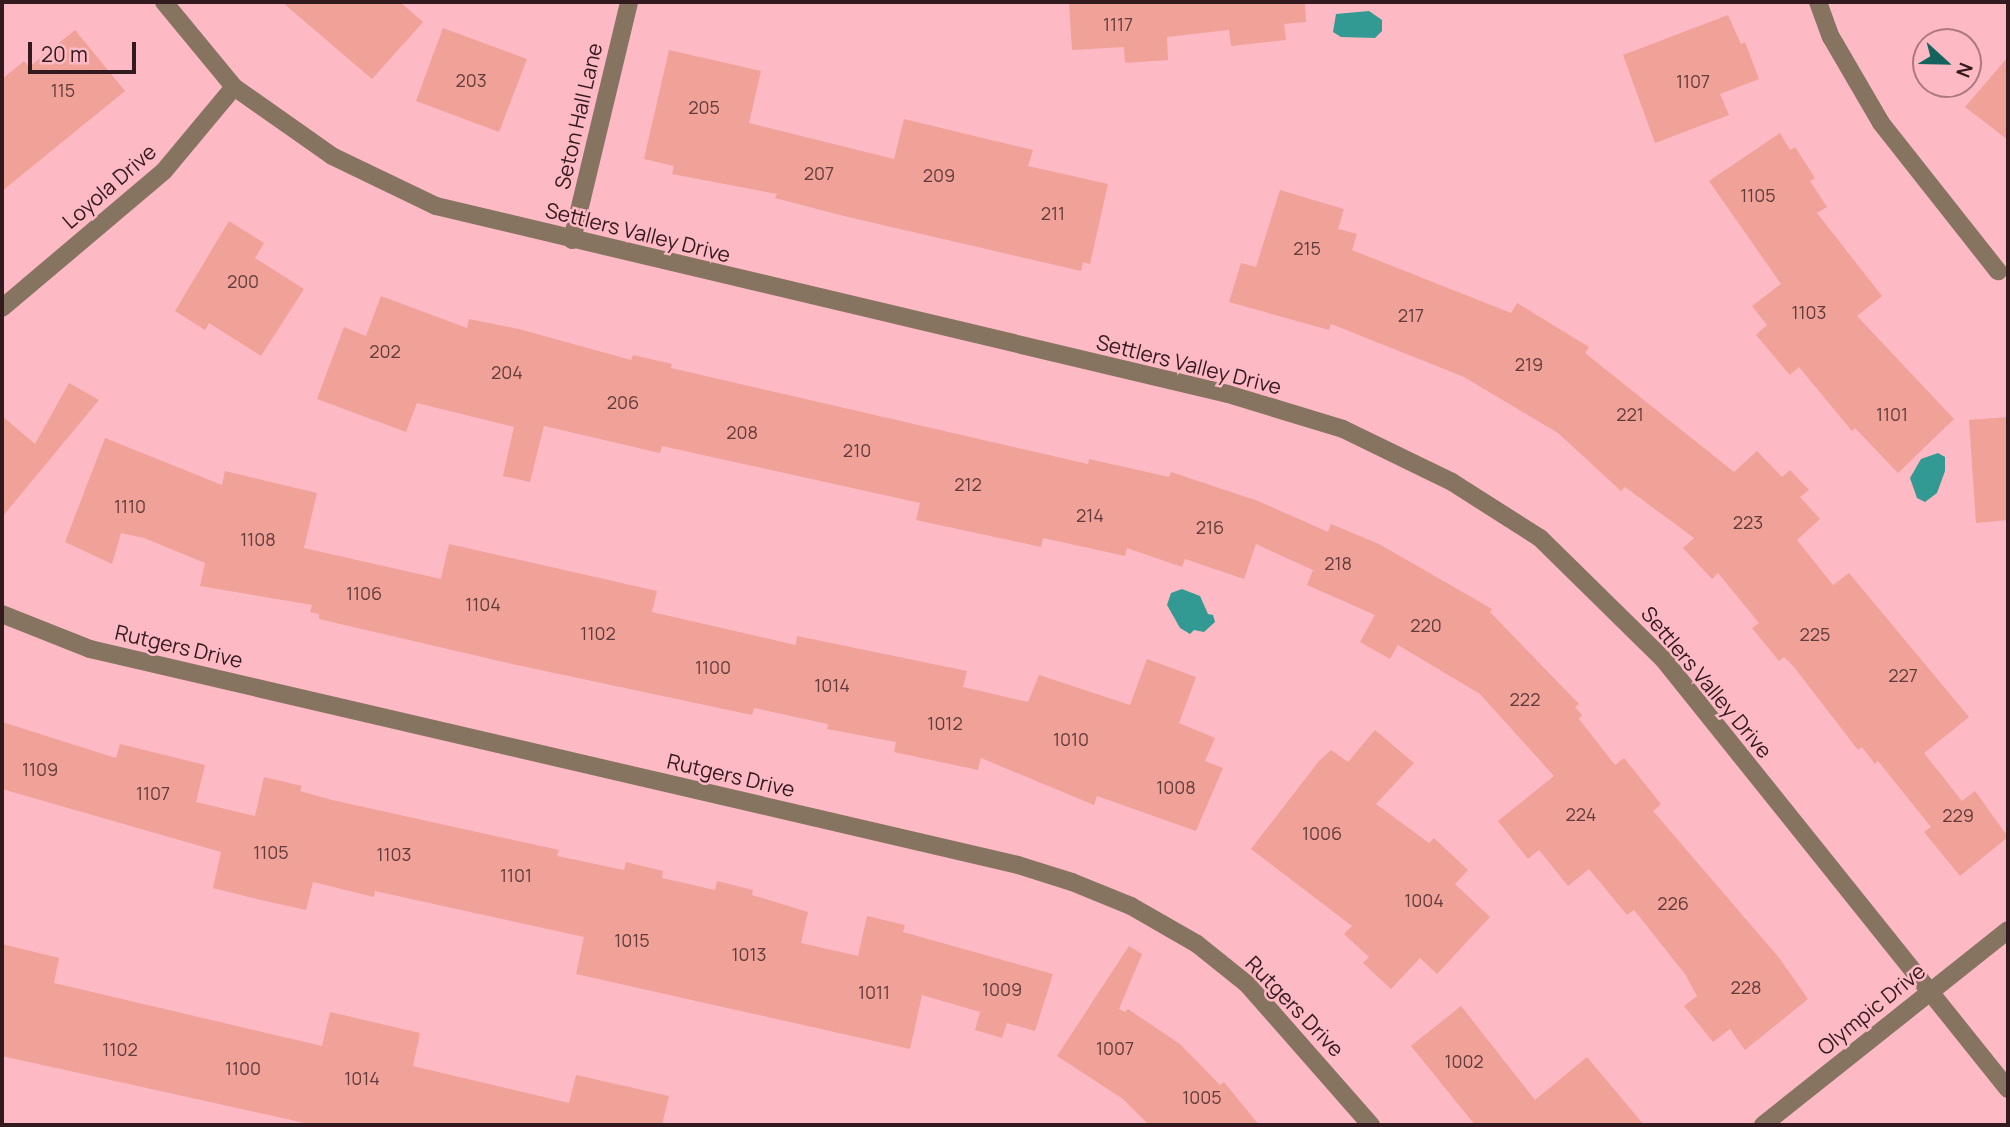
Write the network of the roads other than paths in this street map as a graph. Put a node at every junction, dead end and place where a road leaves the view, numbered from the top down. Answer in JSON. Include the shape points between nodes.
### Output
{"nodes":[{"id":1,"x":164,"y":2,"type":"edge"},
{"id":2,"x":629,"y":2,"type":"edge"},
{"id":3,"x":1818,"y":2,"type":"edge"},
{"id":4,"x":234,"y":87,"type":"junction"},
{"id":5,"x":572,"y":240,"type":"junction"},
{"id":6,"x":1998,"y":271,"type":"dead end"},
{"id":7,"x":2,"y":308,"type":"edge"},
{"id":8,"x":2,"y":614,"type":"edge"},
{"id":9,"x":2008,"y":930,"type":"edge"},
{"id":10,"x":1928,"y":993,"type":"junction"},
{"id":11,"x":2008,"y":1089,"type":"edge"},
{"id":12,"x":1371,"y":1125,"type":"edge"},
{"id":13,"x":1763,"y":1125,"type":"edge"}],
"edges":[{"from":1,"to":4,"type":"street","name":"Settlers Valley Drive"},
{"from":2,"to":5,"type":"street","name":"Seton Hall Lane"},
{"from":3,"to":6,"type":"street","via":[[1831,37],[1881,123]]},
{"from":4,"to":5,"type":"street","name":"Settlers Valley Drive","via":[[332,156],[436,206]]},
{"from":4,"to":7,"type":"street","name":"Loyola Drive","via":[[164,172]]},
{"from":5,"to":10,"type":"street","name":"Settlers Valley Drive","via":[[1228,394],[1343,429],[1452,482],[1540,538],[1664,660]]},
{"from":8,"to":12,"type":"street","name":"Rutgers Drive","via":[[90,649],[1018,865],[1072,882],[1131,906],[1196,944],[1248,984]]},
{"from":9,"to":10,"type":"street","name":"Olympic Drive"},
{"from":10,"to":11,"type":"street","name":"Settlers Valley Drive"},
{"from":10,"to":13,"type":"street","name":"Olympic Drive"}]}
